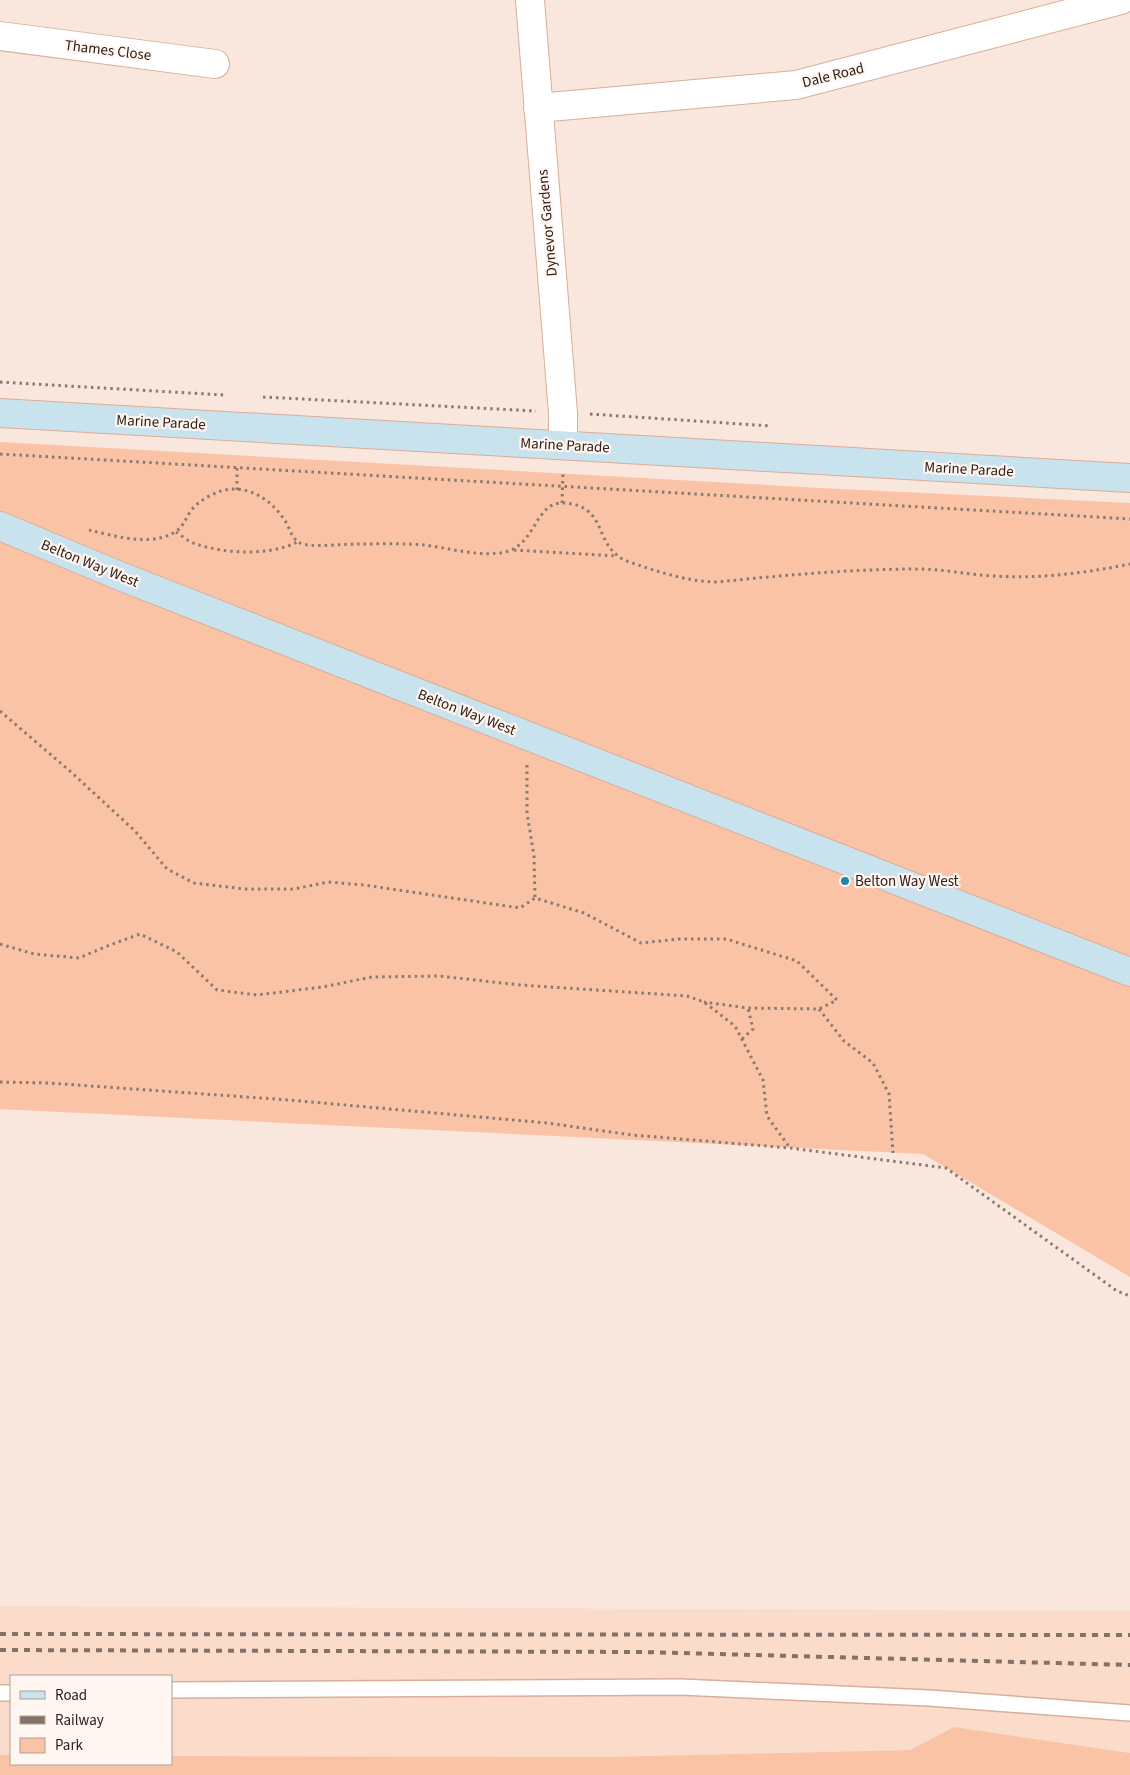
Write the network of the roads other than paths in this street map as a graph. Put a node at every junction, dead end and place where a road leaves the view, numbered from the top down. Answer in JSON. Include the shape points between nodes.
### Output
{"nodes":[{"id":1,"x":530,"y":0,"type":"edge"},
{"id":2,"x":1121,"y":0,"type":"edge"},
{"id":3,"x":0,"y":36,"type":"edge"},
{"id":4,"x":215,"y":64,"type":"dead end"},
{"id":5,"x":538,"y":108,"type":"junction"},
{"id":6,"x":0,"y":413,"type":"edge"},
{"id":7,"x":563,"y":445,"type":"junction"},
{"id":8,"x":1130,"y":478,"type":"edge"},
{"id":9,"x":0,"y":526,"type":"edge"},
{"id":10,"x":1130,"y":972,"type":"edge"},
{"id":11,"x":172,"y":1690,"type":"edge"},
{"id":12,"x":1130,"y":1713,"type":"edge"}],
"edges":[{"from":1,"to":5,"type":"street","name":"Dynevor Gardens"},
{"from":2,"to":5,"type":"street","name":"Dale Road","via":[[796,85]]},
{"from":3,"to":4,"type":"street","name":"Thames Close"},
{"from":5,"to":7,"type":"street","name":"Dynevor Gardens"},
{"from":6,"to":7,"type":"street","name":"Marine Parade"},
{"from":7,"to":8,"type":"street","name":"Marine Parade"},
{"from":9,"to":10,"type":"street","name":"Belton Way West"},
{"from":11,"to":12,"type":"lane","via":[[680,1686],[930,1698]]}]}
